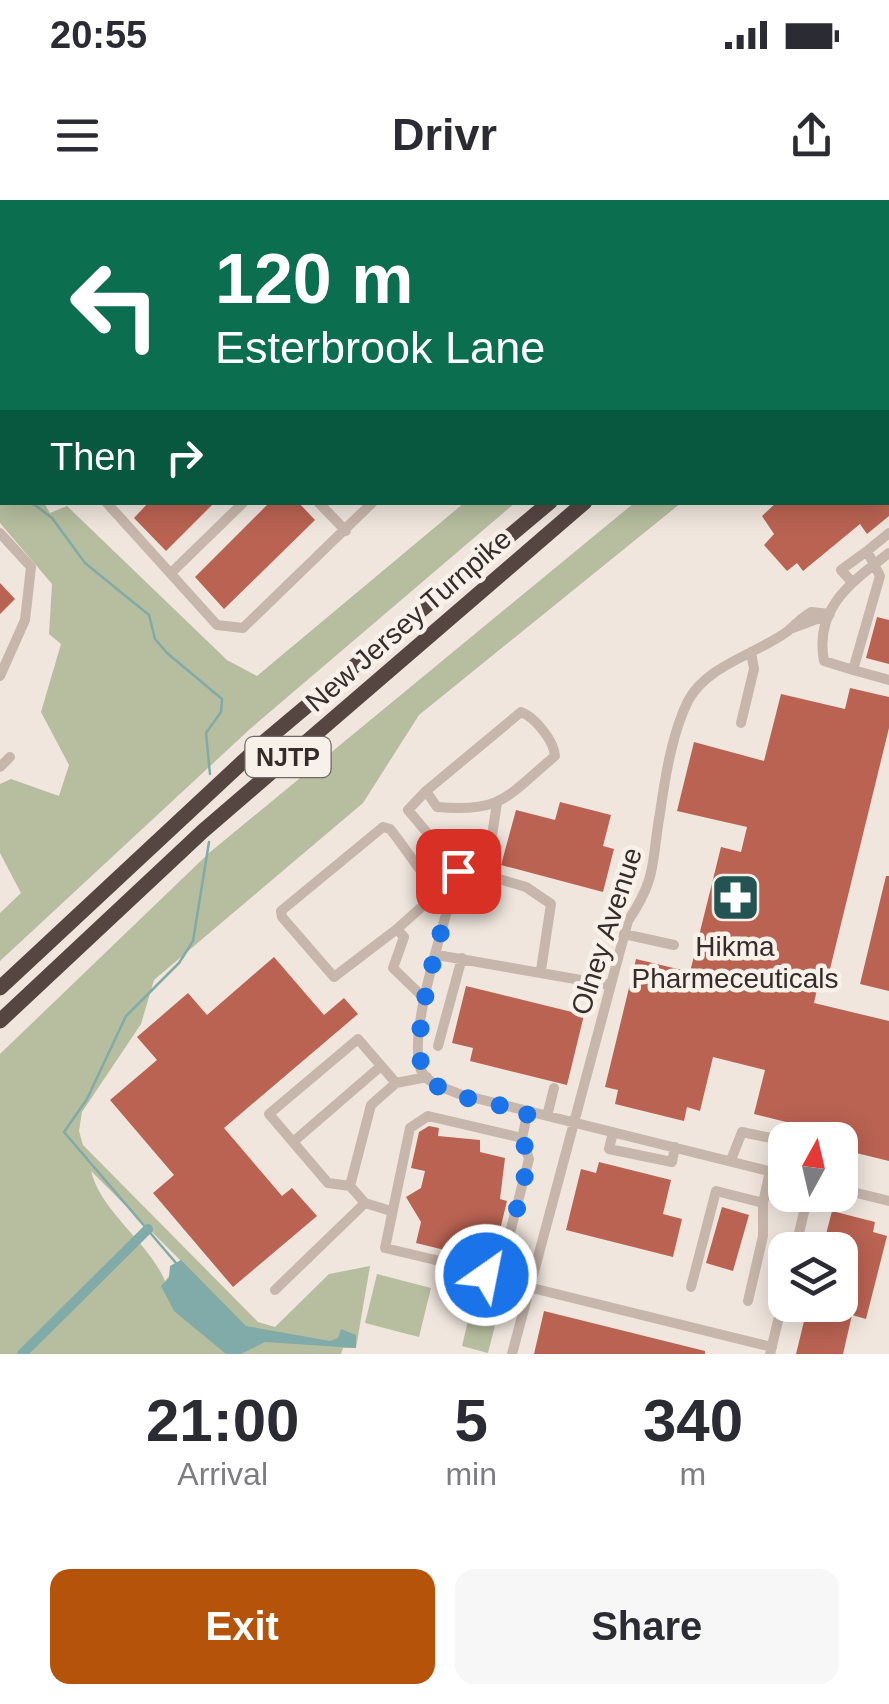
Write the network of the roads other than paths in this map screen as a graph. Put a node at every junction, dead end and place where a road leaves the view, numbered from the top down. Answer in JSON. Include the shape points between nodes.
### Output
{"nodes":[{"id":1,"x":113,"y":505,"type":"edge"},
{"id":2,"x":241,"y":505,"type":"edge"},
{"id":3,"x":321,"y":505,"type":"edge"},
{"id":4,"x":370,"y":505,"type":"edge"},
{"id":5,"x":546,"y":505,"type":"edge"},
{"id":6,"x":582,"y":505,"type":"edge"},
{"id":7,"x":346,"y":531,"type":"junction"},
{"id":8,"x":0,"y":533,"type":"edge"},
{"id":9,"x":889,"y":533,"type":"edge"},
{"id":10,"x":866,"y":551,"type":"junction"},
{"id":11,"x":889,"y":552,"type":"edge"},
{"id":12,"x":876,"y":563,"type":"junction"},
{"id":13,"x":171,"y":574,"type":"junction"},
{"id":14,"x":885,"y":575,"type":"edge"},
{"id":15,"x":852,"y":582,"type":"junction"},
{"id":16,"x":830,"y":614,"type":"junction"},
{"id":17,"x":751,"y":652,"type":"junction"},
{"id":18,"x":853,"y":670,"type":"junction"},
{"id":19,"x":0,"y":676,"type":"edge"},
{"id":20,"x":889,"y":680,"type":"edge"},
{"id":21,"x":741,"y":723,"type":"dead end"},
{"id":22,"x":10,"y":757,"type":"dead end"},
{"id":23,"x":0,"y":767,"type":"edge"},
{"id":24,"x":426,"y":791,"type":"junction"},
{"id":25,"x":497,"y":803,"type":"junction"},
{"id":26,"x":445,"y":854,"type":"dead end"},
{"id":27,"x":458,"y":871,"type":"dead end"},
{"id":28,"x":436,"y":894,"type":"junction"},
{"id":29,"x":451,"y":902,"type":"junction"},
{"id":30,"x":398,"y":929,"type":"junction"},
{"id":31,"x":624,"y":934,"type":"junction"},
{"id":32,"x":674,"y":945,"type":"dead end"},
{"id":33,"x":437,"y":954,"type":"junction"},
{"id":34,"x":462,"y":958,"type":"junction"},
{"id":35,"x":540,"y":970,"type":"junction"},
{"id":36,"x":610,"y":985,"type":"junction"},
{"id":37,"x":0,"y":988,"type":"edge"},
{"id":38,"x":426,"y":1000,"type":"junction"},
{"id":39,"x":0,"y":1021,"type":"edge"},
{"id":40,"x":438,"y":1046,"type":"dead end"},
{"id":41,"x":381,"y":1066,"type":"junction"},
{"id":42,"x":426,"y":1077,"type":"junction"},
{"id":43,"x":396,"y":1083,"type":"junction"},
{"id":44,"x":554,"y":1088,"type":"dead end"},
{"id":45,"x":528,"y":1111,"type":"junction"},
{"id":46,"x":547,"y":1116,"type":"junction"},
{"id":47,"x":573,"y":1122,"type":"junction"},
{"id":48,"x":613,"y":1132,"type":"junction"},
{"id":49,"x":768,"y":1137,"type":"edge"},
{"id":50,"x":522,"y":1138,"type":"junction"},
{"id":51,"x":293,"y":1142,"type":"junction"},
{"id":52,"x":675,"y":1146,"type":"junction"},
{"id":53,"x":730,"y":1160,"type":"junction"},
{"id":54,"x":768,"y":1170,"type":"edge"},
{"id":55,"x":768,"y":1180,"type":"edge"},
{"id":56,"x":350,"y":1186,"type":"junction"},
{"id":57,"x":858,"y":1193,"type":"edge"},
{"id":58,"x":889,"y":1200,"type":"edge"},
{"id":59,"x":365,"y":1203,"type":"junction"},
{"id":60,"x":763,"y":1203,"type":"junction"},
{"id":61,"x":390,"y":1210,"type":"junction"},
{"id":62,"x":506,"y":1254,"type":"junction"},
{"id":63,"x":463,"y":1269,"type":"junction"},
{"id":64,"x":528,"y":1287,"type":"junction"},
{"id":65,"x":691,"y":1287,"type":"dead end"},
{"id":66,"x":276,"y":1290,"type":"dead end"},
{"id":67,"x":748,"y":1302,"type":"dead end"},
{"id":68,"x":778,"y":1322,"type":"edge"},
{"id":69,"x":771,"y":1350,"type":"edge"},
{"id":70,"x":512,"y":1354,"type":"edge"}],
"edges":[{"from":1,"to":13,"type":"street"},
{"from":2,"to":13,"type":"street"},
{"from":3,"to":7,"type":"street"},
{"from":4,"to":7,"type":"street"},
{"from":5,"to":37,"type":"highway","name":"New Jersey Turnpike","number":"NJTP","via":[[264,742]]},
{"from":6,"to":39,"type":"highway","name":"New Jersey Turnpike","number":"NJTP","via":[[232,805]]},
{"from":7,"to":13,"type":"street","via":[[244,628],[217,625]]},
{"from":8,"to":19,"type":"street","via":[[31,567],[25,620]]},
{"from":9,"to":10,"type":"street"},
{"from":10,"to":12,"type":"street"},
{"from":10,"to":15,"type":"street","via":[[841,570]]},
{"from":11,"to":12,"type":"street"},
{"from":12,"to":14,"type":"street"},
{"from":12,"to":15,"type":"street"},
{"from":14,"to":18,"type":"street"},
{"from":15,"to":16,"type":"street"},
{"from":16,"to":17,"type":"street","name":"Olney Avenue"},
{"from":16,"to":18,"type":"street","via":[[821,644],[824,661]]},
{"from":17,"to":21,"type":"street","via":[[754,670]]},
{"from":17,"to":31,"type":"street","name":"Olney Avenue","via":[[688,701],[659,816],[649,890]]},
{"from":18,"to":20,"type":"street"},
{"from":22,"to":23,"type":"street"},
{"from":24,"to":25,"type":"street","via":[[437,807],[479,811]]},
{"from":24,"to":25,"type":"street","via":[[520,712],[555,756]]},
{"from":24,"to":26,"type":"street","via":[[408,810]]},
{"from":25,"to":35,"type":"street","via":[[486,875],[526,886],[551,904]]},
{"from":27,"to":29,"type":"street"},
{"from":28,"to":29,"type":"street"},
{"from":28,"to":30,"type":"street"},
{"from":28,"to":30,"type":"street","via":[[383,827],[281,911],[334,977]]},
{"from":29,"to":33,"type":"street"},
{"from":30,"to":38,"type":"street","via":[[404,937],[393,968]]},
{"from":31,"to":32,"type":"street"},
{"from":31,"to":36,"type":"street","name":"Olney Avenue"},
{"from":33,"to":34,"type":"street"},
{"from":33,"to":38,"type":"street"},
{"from":34,"to":35,"type":"street"},
{"from":34,"to":40,"type":"street"},
{"from":35,"to":36,"type":"street"},
{"from":36,"to":47,"type":"street","name":"Olney Avenue"},
{"from":38,"to":42,"type":"street","via":[[418,1036]]},
{"from":41,"to":43,"type":"street"},
{"from":41,"to":51,"type":"street"},
{"from":41,"to":51,"type":"street","via":[[358,1039],[269,1114]]},
{"from":42,"to":43,"type":"street"},
{"from":42,"to":45,"type":"street","via":[[459,1094]]},
{"from":43,"to":56,"type":"street","via":[[366,1115]]},
{"from":44,"to":46,"type":"street"},
{"from":45,"to":46,"type":"street"},
{"from":45,"to":50,"type":"street"},
{"from":46,"to":47,"type":"street"},
{"from":47,"to":48,"type":"street"},
{"from":47,"to":64,"type":"street","name":"Olney Avenue"},
{"from":48,"to":52,"type":"street"},
{"from":48,"to":52,"type":"street","via":[[610,1149],[672,1162]]},
{"from":49,"to":53,"type":"street","via":[[742,1132]]},
{"from":50,"to":61,"type":"street","via":[[428,1116],[416,1120]]},
{"from":50,"to":62,"type":"street","via":[[529,1159]]},
{"from":51,"to":56,"type":"street","via":[[328,1184]]},
{"from":52,"to":53,"type":"street"},
{"from":53,"to":54,"type":"street"},
{"from":55,"to":60,"type":"street"},
{"from":56,"to":59,"type":"street"},
{"from":57,"to":58,"type":"street"},
{"from":59,"to":61,"type":"street"},
{"from":59,"to":66,"type":"street"},
{"from":60,"to":65,"type":"street","via":[[716,1191]]},
{"from":60,"to":67,"type":"street"},
{"from":61,"to":63,"type":"street","via":[[384,1248]]},
{"from":62,"to":63,"type":"street","via":[[499,1274]]},
{"from":62,"to":63,"type":"street","via":[[469,1245]]},
{"from":64,"to":69,"type":"street"},
{"from":64,"to":70,"type":"street","name":"Olney Avenue"},
{"from":68,"to":69,"type":"street"}]}
